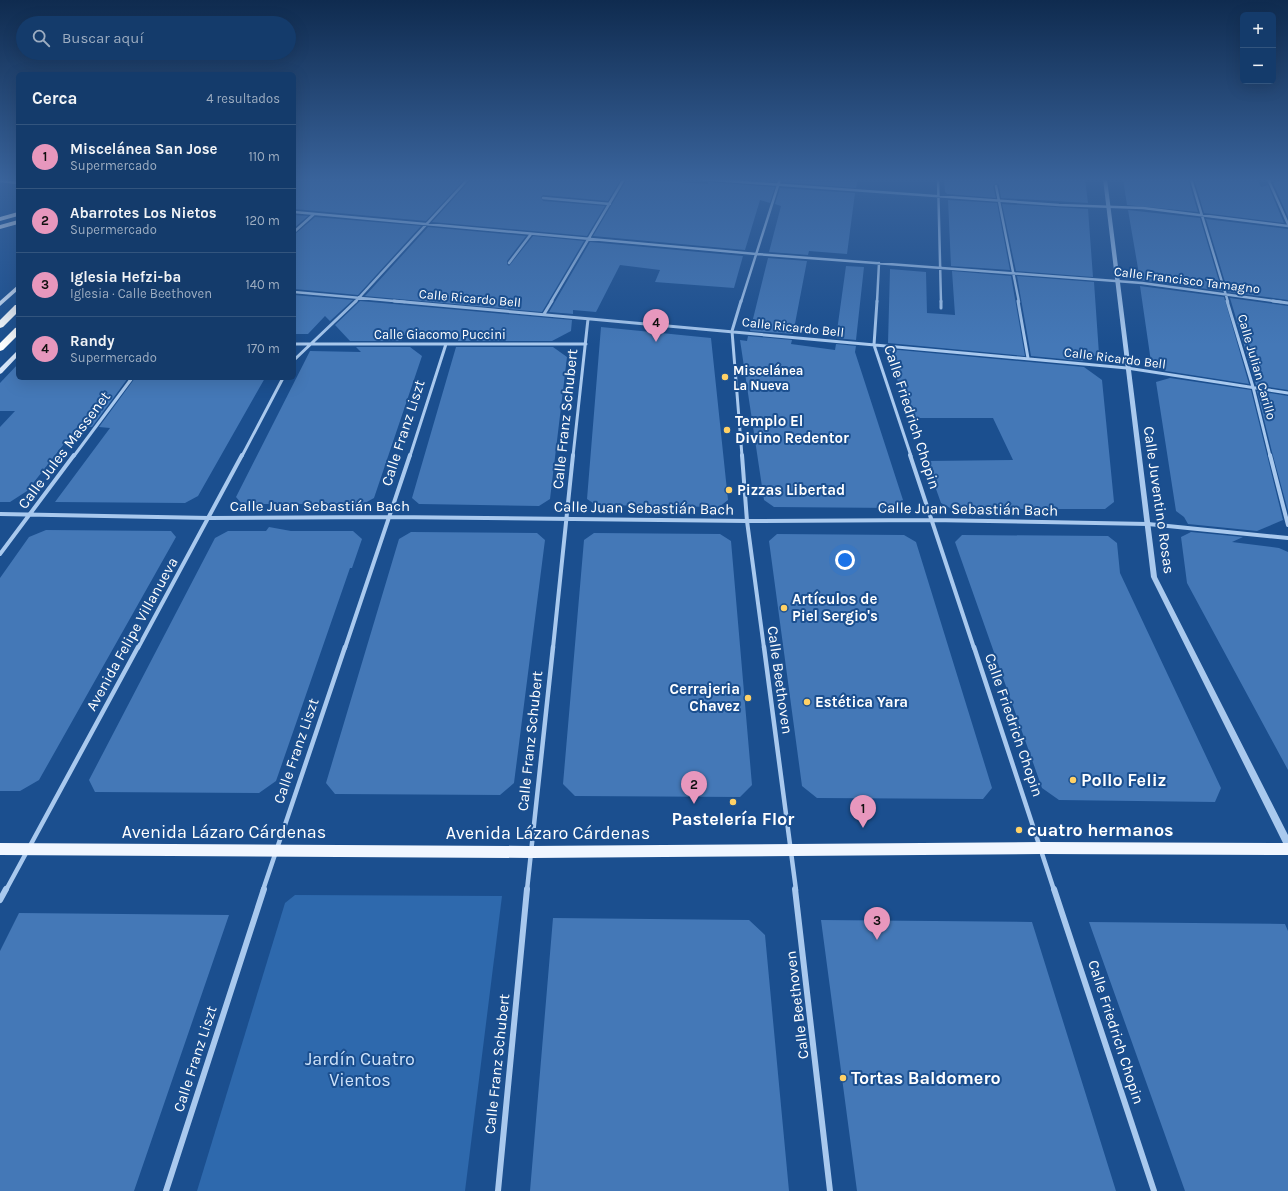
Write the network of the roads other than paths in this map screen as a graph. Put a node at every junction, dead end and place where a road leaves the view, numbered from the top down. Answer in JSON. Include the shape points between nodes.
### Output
{"nodes":[{"id":1,"x":531,"y":234,"type":"edge"},
{"id":2,"x":416,"y":235,"type":"edge"},
{"id":3,"x":537,"y":235,"type":"edge"},
{"id":4,"x":592,"y":235,"type":"edge"},
{"id":5,"x":762,"y":235,"type":"edge"},
{"id":6,"x":940,"y":235,"type":"edge"},
{"id":7,"x":1006,"y":235,"type":"edge"},
{"id":8,"x":1112,"y":235,"type":"edge"},
{"id":9,"x":1207,"y":235,"type":"edge"},
{"id":10,"x":589,"y":240,"type":"junction"},
{"id":11,"x":756,"y":254,"type":"junction"},
{"id":12,"x":509,"y":263,"type":"dead end"},
{"id":13,"x":879,"y":263,"type":"junction"},
{"id":14,"x":941,"y":268,"type":"junction"},
{"id":15,"x":1014,"y":274,"type":"junction"},
{"id":16,"x":1118,"y":281,"type":"junction"},
{"id":17,"x":16,"y":289,"type":"edge"},
{"id":18,"x":296,"y":292,"type":"edge"},
{"id":19,"x":1225,"y":294,"type":"junction"},
{"id":20,"x":359,"y":298,"type":"junction"},
{"id":21,"x":1288,"y":303,"type":"edge"},
{"id":22,"x":0,"y":304,"type":"edge"},
{"id":23,"x":941,"y":308,"type":"dead end"},
{"id":24,"x":15,"y":310,"type":"edge"},
{"id":25,"x":544,"y":314,"type":"junction"},
{"id":26,"x":588,"y":319,"type":"junction"},
{"id":27,"x":0,"y":325,"type":"edge"},
{"id":28,"x":732,"y":331,"type":"junction"},
{"id":29,"x":16,"y":332,"type":"edge"},
{"id":30,"x":296,"y":344,"type":"edge"},
{"id":31,"x":309,"y":344,"type":"junction"},
{"id":32,"x":446,"y":344,"type":"junction"},
{"id":33,"x":586,"y":344,"type":"junction"},
{"id":34,"x":874,"y":345,"type":"junction"},
{"id":35,"x":0,"y":348,"type":"edge"},
{"id":36,"x":16,"y":355,"type":"edge"},
{"id":37,"x":296,"y":358,"type":"edge"},
{"id":38,"x":1028,"y":358,"type":"junction"},
{"id":39,"x":1128,"y":368,"type":"junction"},
{"id":40,"x":0,"y":372,"type":"edge"},
{"id":41,"x":131,"y":380,"type":"edge"},
{"id":42,"x":282,"y":380,"type":"edge"},
{"id":43,"x":1254,"y":387,"type":"junction"},
{"id":44,"x":1288,"y":393,"type":"edge"},
{"id":45,"x":0,"y":514,"type":"edge"},
{"id":46,"x":31,"y":514,"type":"junction"},
{"id":47,"x":390,"y":517,"type":"junction"},
{"id":48,"x":209,"y":518,"type":"junction"},
{"id":49,"x":567,"y":519,"type":"junction"},
{"id":50,"x":931,"y":520,"type":"junction"},
{"id":51,"x":747,"y":521,"type":"junction"},
{"id":52,"x":1148,"y":524,"type":"junction"},
{"id":53,"x":1288,"y":526,"type":"edge"},
{"id":54,"x":1288,"y":538,"type":"edge"},
{"id":55,"x":0,"y":554,"type":"edge"},
{"id":56,"x":1288,"y":844,"type":"edge"},
{"id":57,"x":1042,"y":848,"type":"junction"},
{"id":58,"x":0,"y":849,"type":"edge"},
{"id":59,"x":27,"y":849,"type":"junction"},
{"id":60,"x":1288,"y":849,"type":"edge"},
{"id":61,"x":276,"y":850,"type":"junction"},
{"id":62,"x":791,"y":850,"type":"junction"},
{"id":63,"x":531,"y":852,"type":"junction"},
{"id":64,"x":0,"y":900,"type":"edge"},
{"id":65,"x":166,"y":1191,"type":"edge"},
{"id":66,"x":498,"y":1191,"type":"edge"},
{"id":67,"x":830,"y":1191,"type":"edge"},
{"id":68,"x":1154,"y":1191,"type":"edge"}],
"edges":[{"from":1,"to":12,"type":"street"},
{"from":2,"to":20,"type":"street"},
{"from":3,"to":10,"type":"street","name":"Calle Francisco Tamagno"},
{"from":4,"to":10,"type":"street"},
{"from":5,"to":11,"type":"street","name":"Calle Beethoven"},
{"from":6,"to":14,"type":"street"},
{"from":7,"to":15,"type":"street"},
{"from":8,"to":16,"type":"street","name":"Calle Juventino Rosas"},
{"from":9,"to":19,"type":"street","name":"Calle Julian Carillo"},
{"from":10,"to":11,"type":"street","name":"Calle Francisco Tamagno"},
{"from":10,"to":25,"type":"street"},
{"from":11,"to":13,"type":"street","name":"Calle Francisco Tamagno"},
{"from":11,"to":28,"type":"street","name":"Calle Beethoven"},
{"from":13,"to":14,"type":"street","name":"Calle Francisco Tamagno"},
{"from":13,"to":34,"type":"street","name":"Calle Friedrich Chopin"},
{"from":14,"to":15,"type":"street","name":"Calle Francisco Tamagno"},
{"from":14,"to":23,"type":"street"},
{"from":15,"to":16,"type":"street","name":"Calle Francisco Tamagno"},
{"from":15,"to":38,"type":"street"},
{"from":16,"to":19,"type":"street","name":"Calle Francisco Tamagno"},
{"from":16,"to":39,"type":"street","name":"Calle Juventino Rosas"},
{"from":17,"to":22,"type":"main road"},
{"from":18,"to":20,"type":"street","name":"Calle Ricardo Bell"},
{"from":19,"to":21,"type":"street","name":"Calle Francisco Tamagno"},
{"from":19,"to":43,"type":"street","name":"Calle Julian Carillo"},
{"from":20,"to":25,"type":"street","name":"Calle Ricardo Bell"},
{"from":20,"to":31,"type":"street","via":[[322,335]]},
{"from":24,"to":27,"type":"highway"},
{"from":25,"to":26,"type":"street","name":"Calle Ricardo Bell"},
{"from":26,"to":28,"type":"street","name":"Calle Ricardo Bell"},
{"from":26,"to":33,"type":"street","name":"Calle Franz Schubert"},
{"from":28,"to":34,"type":"street","name":"Calle Ricardo Bell"},
{"from":28,"to":51,"type":"street","name":"Calle Beethoven"},
{"from":29,"to":35,"type":"highway"},
{"from":30,"to":31,"type":"street","name":"Calle Giacomo Puccini"},
{"from":31,"to":32,"type":"street","name":"Calle Giacomo Puccini"},
{"from":31,"to":37,"type":"street"},
{"from":32,"to":33,"type":"street","name":"Calle Giacomo Puccini"},
{"from":32,"to":47,"type":"street","name":"Calle Franz Liszt"},
{"from":33,"to":49,"type":"street","name":"Calle Franz Schubert"},
{"from":34,"to":38,"type":"street","name":"Calle Ricardo Bell"},
{"from":34,"to":50,"type":"street","name":"Calle Friedrich Chopin"},
{"from":36,"to":40,"type":"main road"},
{"from":38,"to":39,"type":"street","name":"Calle Ricardo Bell"},
{"from":39,"to":43,"type":"street","name":"Calle Ricardo Bell"},
{"from":39,"to":52,"type":"street","name":"Calle Juventino Rosas"},
{"from":41,"to":46,"type":"street","name":"Calle Jules Massenet"},
{"from":42,"to":48,"type":"street","name":"Avenida Felipe Villanueva"},
{"from":43,"to":44,"type":"street","name":"Calle Ricardo Bell"},
{"from":43,"to":53,"type":"street","name":"Calle Julian Carillo"},
{"from":45,"to":46,"type":"street","name":"Calle Juan Sebastián Bach"},
{"from":46,"to":48,"type":"street","name":"Calle Juan Sebastián Bach"},
{"from":46,"to":55,"type":"street","name":"Calle Jules Massenet"},
{"from":47,"to":48,"type":"street","name":"Calle Juan Sebastián Bach"},
{"from":47,"to":49,"type":"street","name":"Calle Juan Sebastián Bach"},
{"from":47,"to":61,"type":"street","name":"Calle Franz Liszt"},
{"from":48,"to":59,"type":"street","name":"Avenida Felipe Villanueva"},
{"from":49,"to":51,"type":"street","name":"Calle Juan Sebastián Bach"},
{"from":49,"to":63,"type":"street","name":"Calle Franz Schubert"},
{"from":50,"to":51,"type":"street","name":"Calle Juan Sebastián Bach"},
{"from":50,"to":52,"type":"street","name":"Calle Juan Sebastián Bach"},
{"from":50,"to":57,"type":"street","name":"Calle Friedrich Chopin"},
{"from":51,"to":62,"type":"street","name":"Calle Beethoven"},
{"from":52,"to":54,"type":"street","name":"Calle Juan Sebastián Bach"},
{"from":52,"to":56,"type":"street","name":"Calle Juventino Rosas","via":[[1154,577]]},
{"from":57,"to":60,"type":"main road","name":"Avenida Lázaro Cárdenas"},
{"from":57,"to":62,"type":"main road","name":"Avenida Lázaro Cárdenas"},
{"from":57,"to":68,"type":"street","name":"Calle Friedrich Chopin"},
{"from":58,"to":59,"type":"main road","name":"Avenida Lázaro Cárdenas"},
{"from":59,"to":61,"type":"main road","name":"Avenida Lázaro Cárdenas"},
{"from":59,"to":64,"type":"street","name":"Avenida Felipe Villanueva"},
{"from":61,"to":63,"type":"main road","name":"Avenida Lázaro Cárdenas"},
{"from":61,"to":65,"type":"street","name":"Calle Franz Liszt"},
{"from":62,"to":63,"type":"main road","name":"Avenida Lázaro Cárdenas"},
{"from":62,"to":67,"type":"street","name":"Calle Beethoven"},
{"from":63,"to":66,"type":"street","name":"Calle Franz Schubert"}]}
